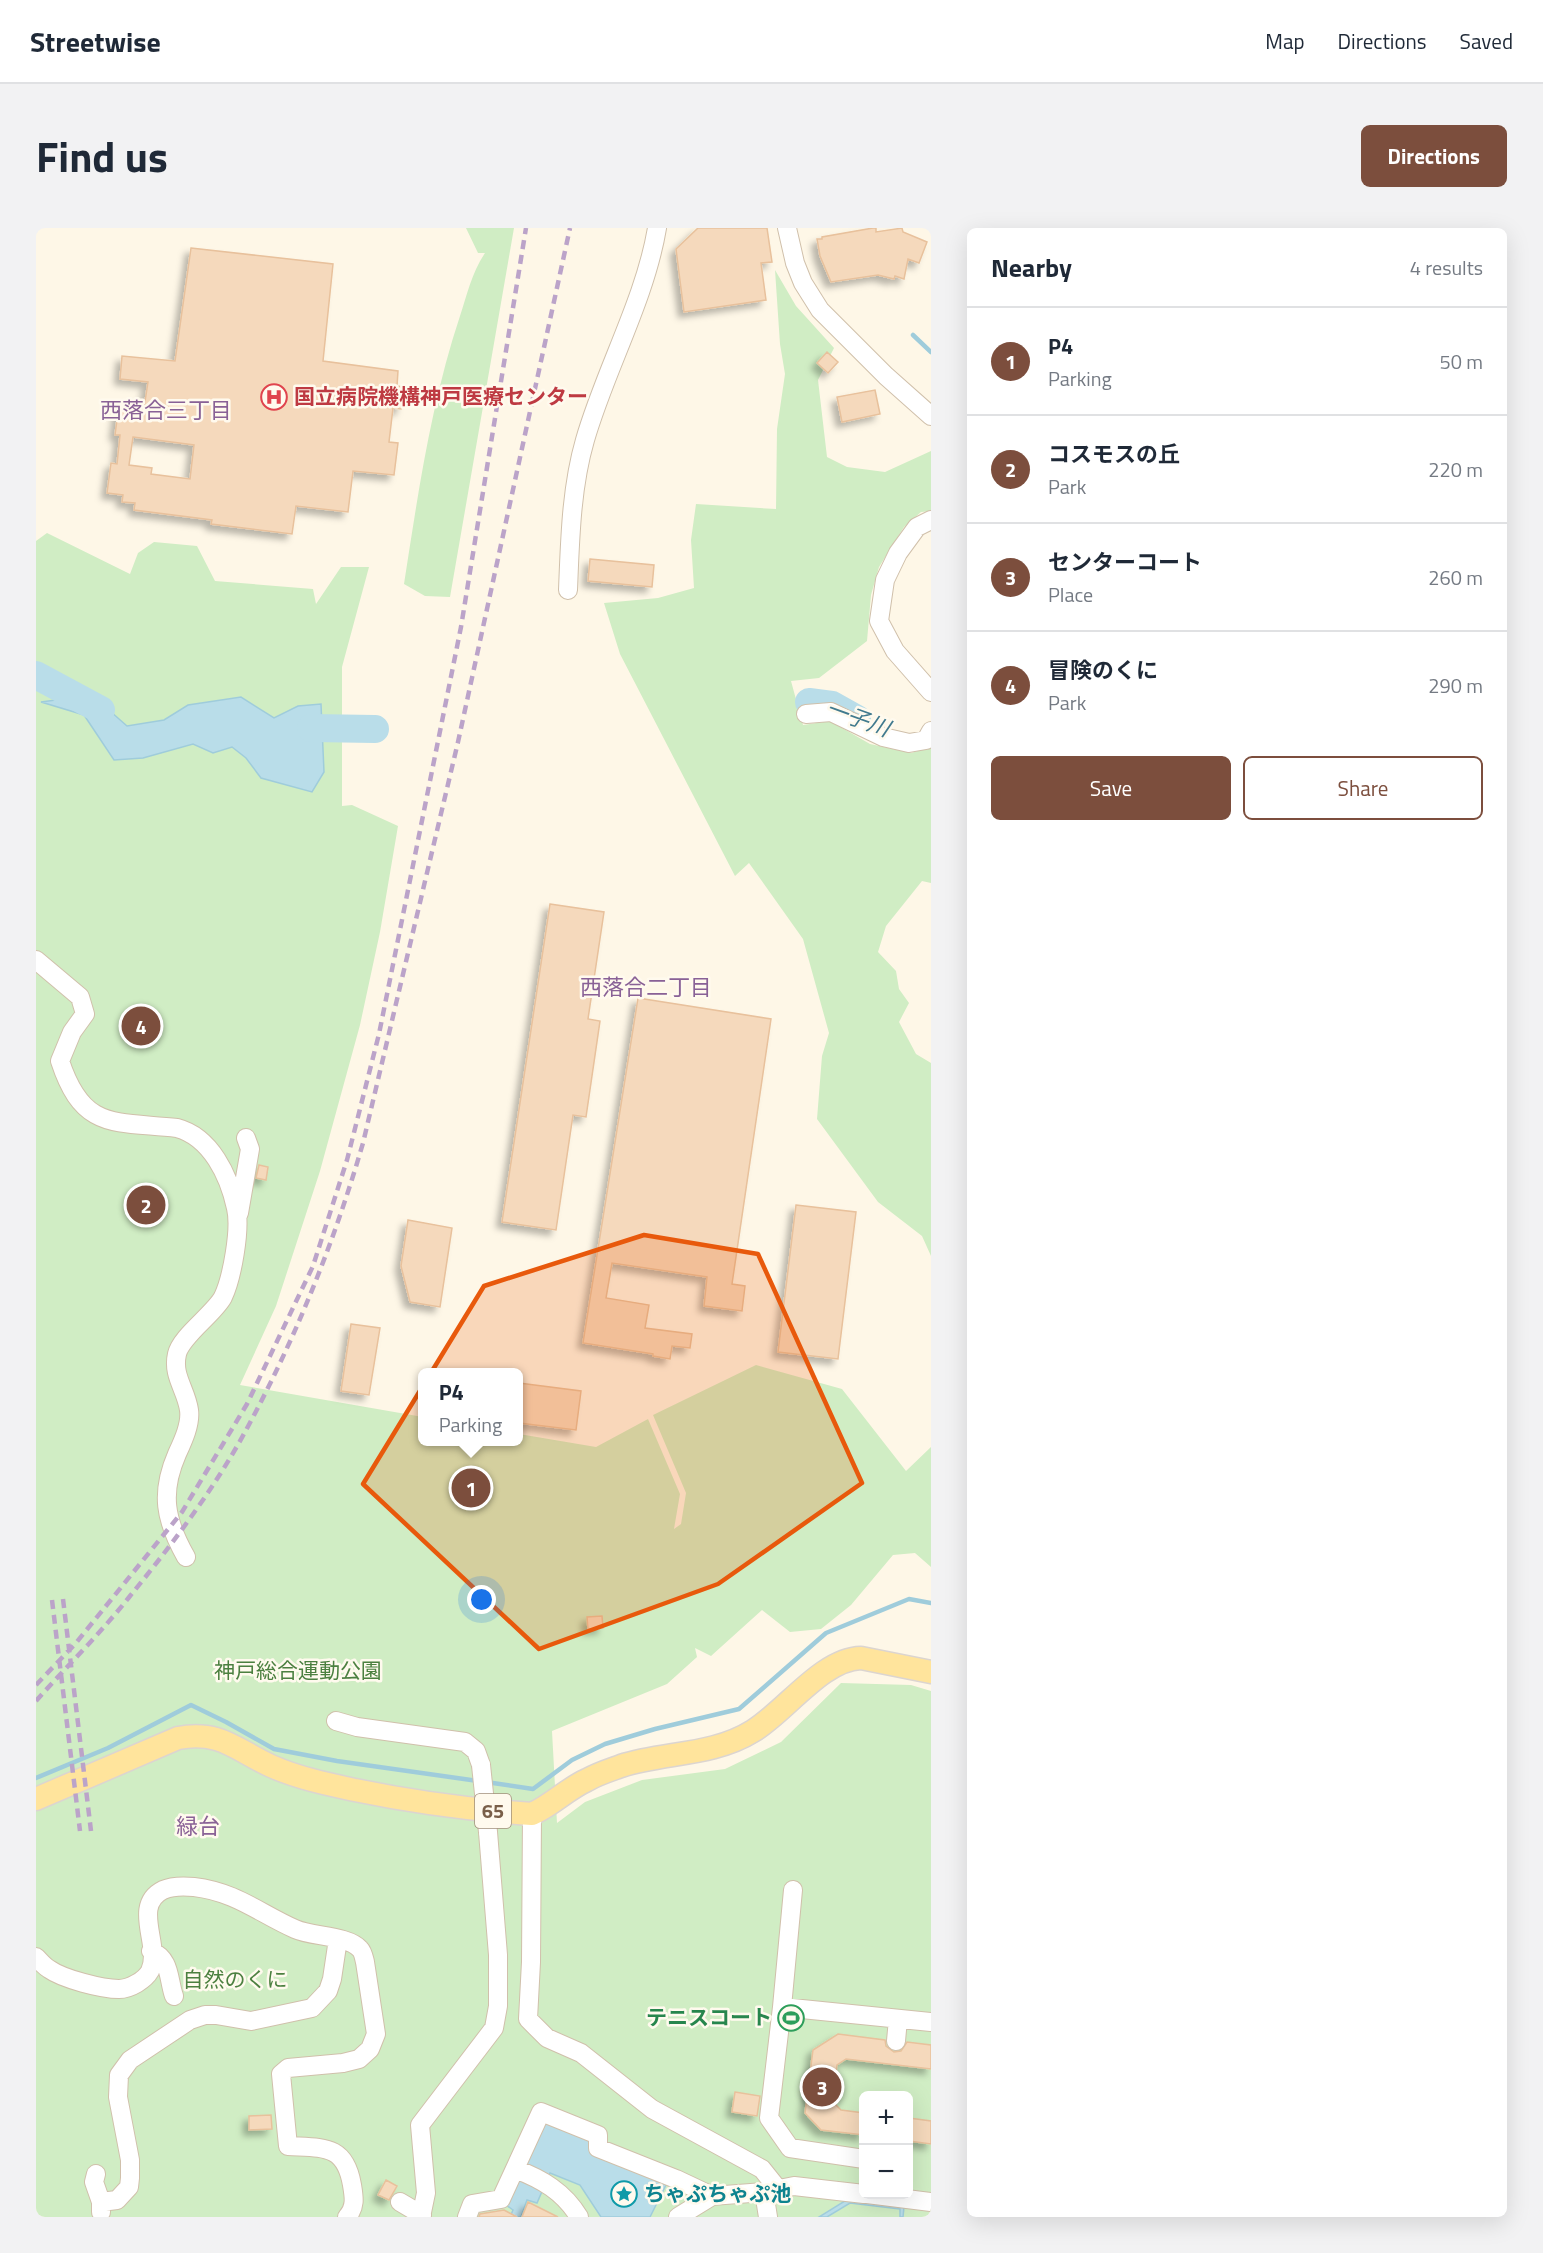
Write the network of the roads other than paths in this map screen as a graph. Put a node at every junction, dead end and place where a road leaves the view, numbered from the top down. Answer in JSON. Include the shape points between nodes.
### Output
{"nodes":[{"id":1,"x":657,"y":228,"type":"edge"},
{"id":2,"x":787,"y":228,"type":"edge"},
{"id":3,"x":931,"y":416,"type":"edge"},
{"id":4,"x":931,"y":520,"type":"edge"},
{"id":5,"x":568,"y":590,"type":"dead end"},
{"id":6,"x":931,"y":692,"type":"edge"},
{"id":7,"x":806,"y":714,"type":"dead end"},
{"id":8,"x":931,"y":731,"type":"edge"},
{"id":9,"x":36,"y":960,"type":"edge"},
{"id":10,"x":246,"y":1138,"type":"dead end"},
{"id":11,"x":237,"y":1224,"type":"junction"},
{"id":12,"x":186,"y":1557,"type":"dead end"},
{"id":13,"x":931,"y":1672,"type":"edge"},
{"id":14,"x":336,"y":1721,"type":"dead end"},
{"id":15,"x":36,"y":1799,"type":"edge"},
{"id":16,"x":532,"y":1814,"type":"junction"},
{"id":17,"x":793,"y":1890,"type":"dead end"},
{"id":18,"x":338,"y":1939,"type":"junction"},
{"id":19,"x":152,"y":1951,"type":"junction"},
{"id":20,"x":36,"y":1957,"type":"edge"},
{"id":21,"x":174,"y":1996,"type":"dead end"},
{"id":22,"x":782,"y":2007,"type":"junction"},
{"id":23,"x":528,"y":2009,"type":"junction"},
{"id":24,"x":496,"y":2016,"type":"junction"},
{"id":25,"x":898,"y":2019,"type":"junction"},
{"id":26,"x":931,"y":2022,"type":"edge"},
{"id":27,"x":896,"y":2041,"type":"dead end"},
{"id":28,"x":859,"y":2158,"type":"edge"},
{"id":29,"x":517,"y":2170,"type":"junction"},
{"id":30,"x":96,"y":2174,"type":"dead end"},
{"id":31,"x":771,"y":2190,"type":"junction"},
{"id":32,"x":859,"y":2193,"type":"edge"},
{"id":33,"x":712,"y":2196,"type":"junction"},
{"id":34,"x":906,"y":2199,"type":"edge"},
{"id":35,"x":931,"y":2202,"type":"edge"},
{"id":36,"x":412,"y":2210,"type":"edge"},
{"id":37,"x":347,"y":2217,"type":"edge"},
{"id":38,"x":467,"y":2217,"type":"edge"},
{"id":39,"x":579,"y":2217,"type":"edge"},
{"id":40,"x":678,"y":2217,"type":"edge"},
{"id":41,"x":768,"y":2217,"type":"edge"}],
"edges":[{"from":1,"to":5,"type":"street","via":[[642,282],[584,441],[575,492]]},
{"from":2,"to":3,"type":"street","via":[[803,283],[820,310]]},
{"from":4,"to":6,"type":"street","via":[[916,527],[894,562],[885,580],[879,621],[895,651]]},
{"from":7,"to":8,"type":"street","via":[[831,712],[883,737],[909,743],[926,740]]},
{"from":9,"to":11,"type":"street","via":[[80,997],[85,1014],[60,1060],[81,1104],[96,1116],[117,1123],[177,1128],[202,1141],[219,1163],[237,1209]]},
{"from":10,"to":11,"type":"street","via":[[250,1149]]},
{"from":11,"to":12,"type":"street","via":[[236,1247],[222,1298],[177,1351],[175,1372],[189,1412],[166,1493],[168,1517]]},
{"from":13,"to":16,"type":"main road","number":"65","via":[[849,1658],[832,1665],[756,1730],[740,1739],[622,1766],[586,1780]]},
{"from":14,"to":24,"type":"street","bridge":true,"via":[[465,1742],[476,1752],[489,1832],[498,1955]]},
{"from":15,"to":16,"type":"main road","number":"65","via":[[178,1738],[195,1735],[219,1739],[272,1767],[316,1782],[387,1797]]},
{"from":16,"to":23,"type":"street"},
{"from":17,"to":22,"type":"street"},
{"from":18,"to":19,"type":"street","via":[[296,1929],[225,1893],[181,1886],[163,1890],[152,1899],[148,1910]]},
{"from":18,"to":30,"type":"street","via":[[328,1991],[312,2008],[251,2021],[206,2015],[190,2020],[130,2060],[119,2075],[118,2097],[130,2160],[129,2187],[117,2200],[101,2207],[94,2182]]},
{"from":18,"to":37,"type":"street","via":[[361,1950],[365,1962],[376,2034],[370,2049],[359,2059],[288,2068],[281,2074],[288,2146],[334,2151],[344,2159],[350,2170],[355,2201]]},
{"from":19,"to":20,"type":"street","via":[[150,1970],[131,1987],[120,1989],[56,1973]]},
{"from":19,"to":21,"type":"street","via":[[166,1962]]},
{"from":22,"to":25,"type":"street"},
{"from":22,"to":28,"type":"street","via":[[769,2118],[790,2148]]},
{"from":23,"to":24,"type":"street"},
{"from":23,"to":31,"type":"street","via":[[528,2019],[547,2038],[580,2053],[652,2109],[762,2169]]},
{"from":24,"to":36,"type":"street","via":[[494,2028],[420,2125],[426,2193]]},
{"from":25,"to":26,"type":"street"},
{"from":25,"to":27,"type":"street"},
{"from":29,"to":33,"type":"street","via":[[541,2112],[598,2135],[598,2148]]},
{"from":29,"to":38,"type":"street","via":[[501,2199],[472,2204]]},
{"from":29,"to":39,"type":"street","via":[[546,2182],[571,2204]]},
{"from":31,"to":32,"type":"street","via":[[794,2186]]},
{"from":31,"to":33,"type":"street"},
{"from":31,"to":41,"type":"street"},
{"from":33,"to":40,"type":"street"},
{"from":34,"to":35,"type":"street"}]}
